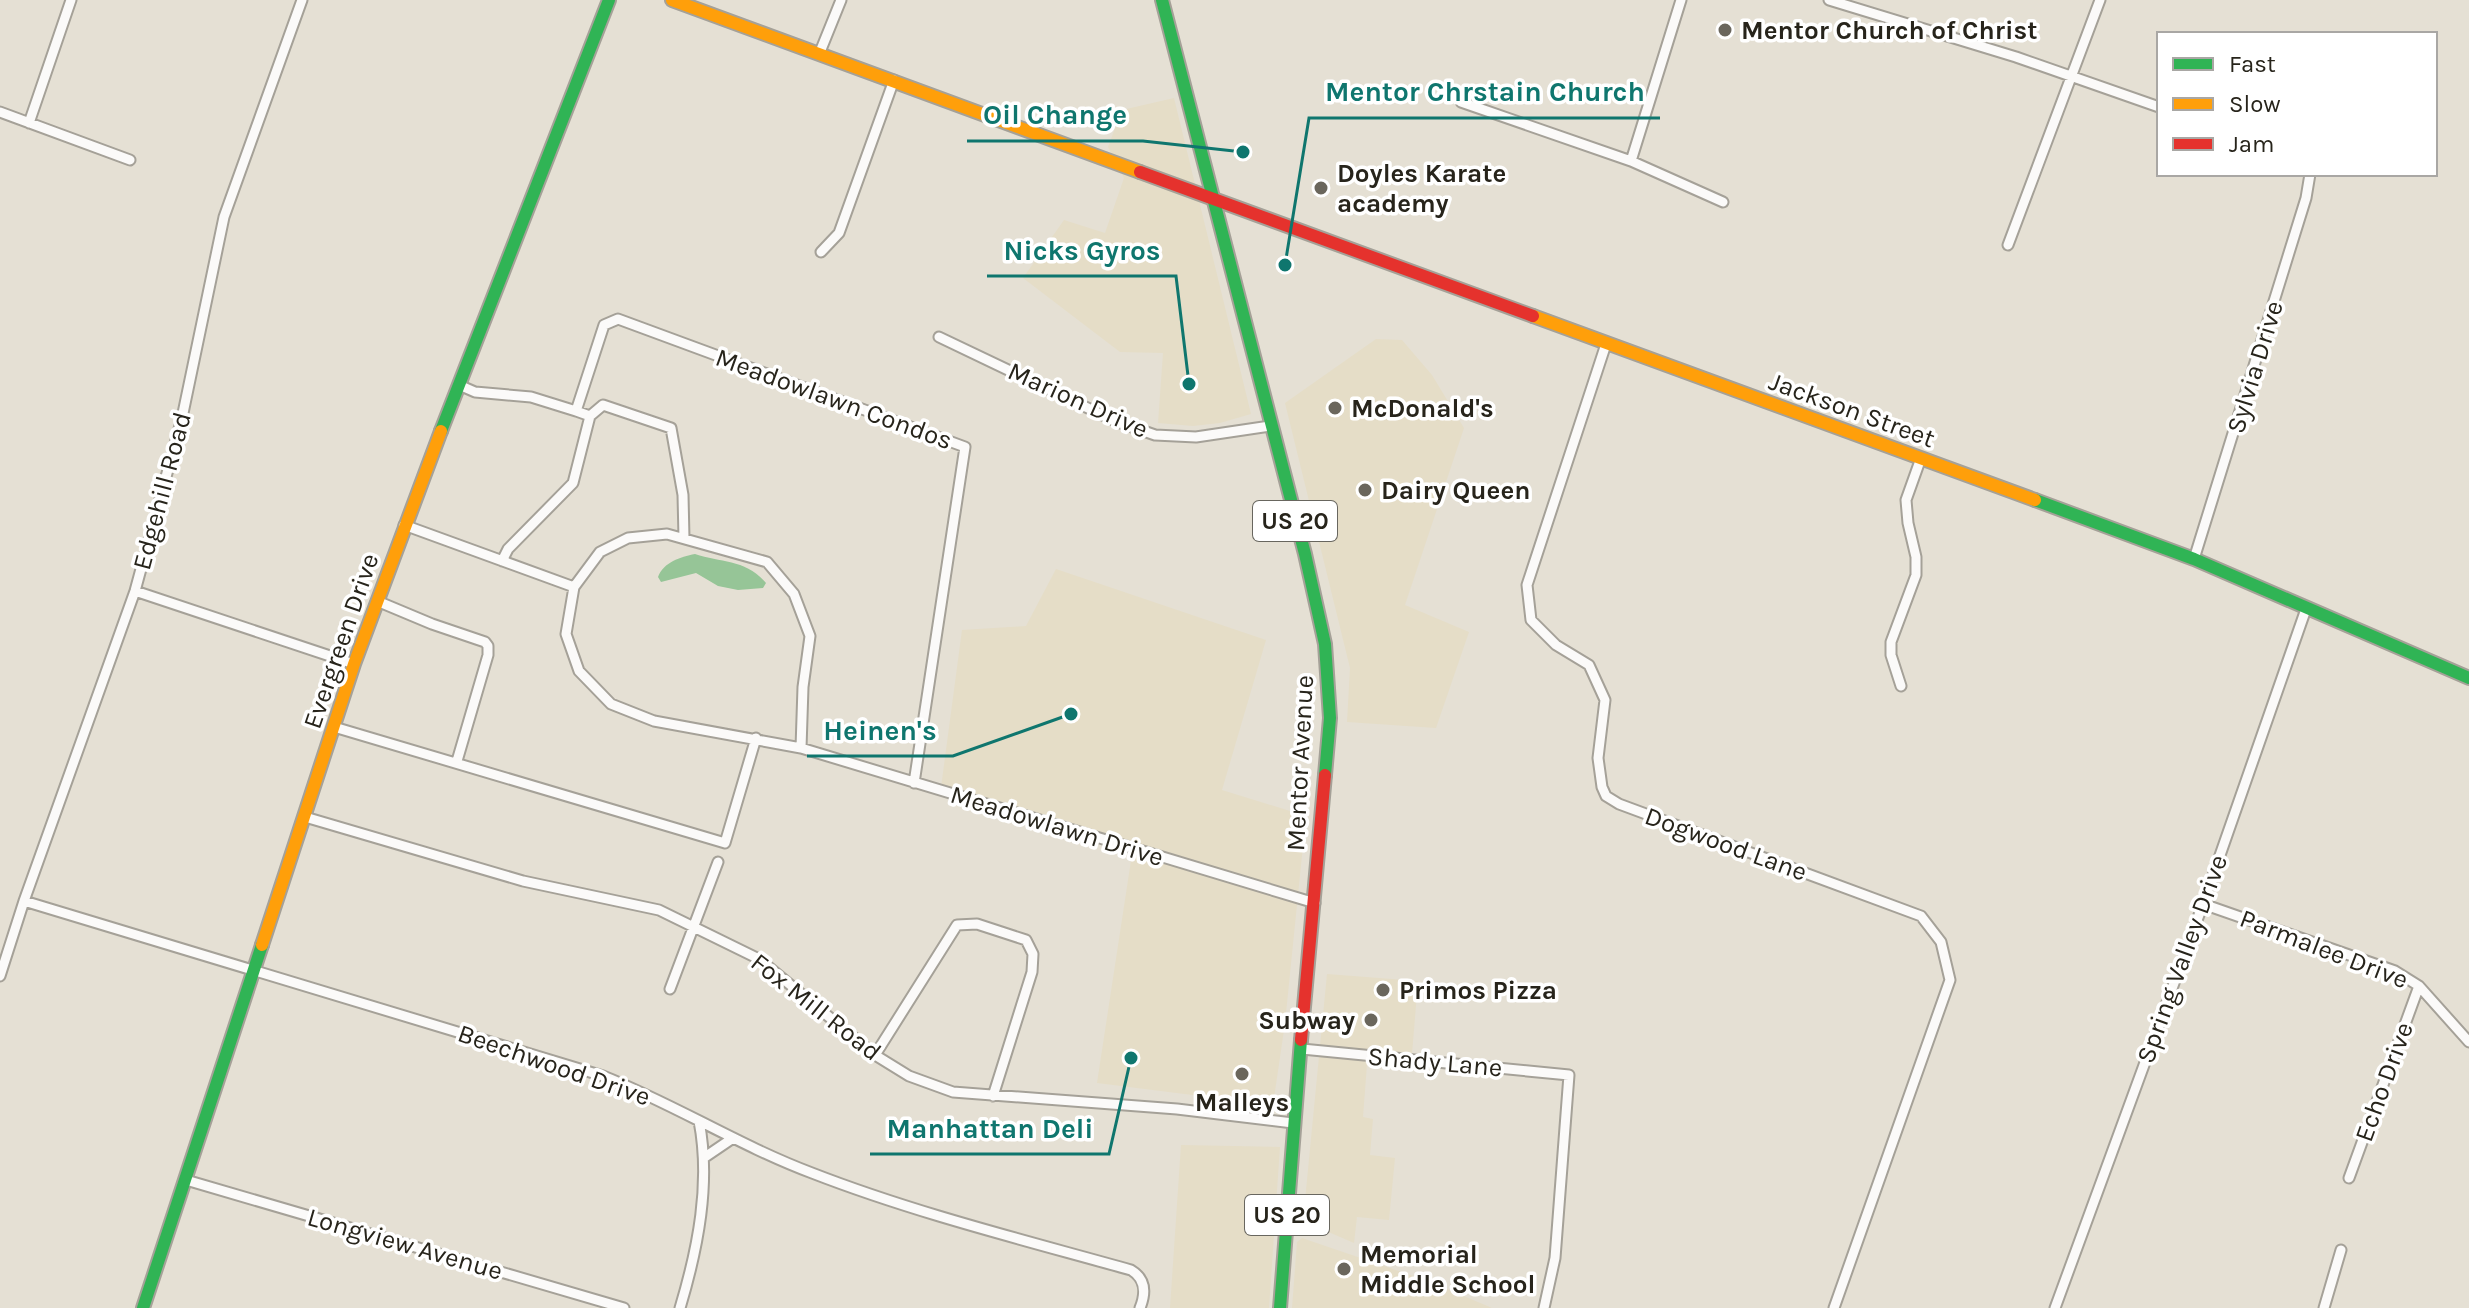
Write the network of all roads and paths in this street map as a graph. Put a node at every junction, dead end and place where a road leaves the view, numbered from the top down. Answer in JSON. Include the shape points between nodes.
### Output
{"nodes":[{"id":1,"x":71,"y":0,"type":"edge"},
{"id":2,"x":302,"y":0,"type":"edge"},
{"id":3,"x":609,"y":0,"type":"edge"},
{"id":4,"x":672,"y":0,"type":"edge"},
{"id":5,"x":841,"y":0,"type":"edge"},
{"id":6,"x":1162,"y":0,"type":"edge"},
{"id":7,"x":1681,"y":0,"type":"edge"},
{"id":8,"x":1829,"y":0,"type":"edge"},
{"id":9,"x":2100,"y":0,"type":"edge"},
{"id":10,"x":820,"y":52,"type":"junction"},
{"id":11,"x":2072,"y":76,"type":"junction"},
{"id":12,"x":894,"y":80,"type":"junction"},
{"id":13,"x":1461,"y":102,"type":"dead end"},
{"id":14,"x":2157,"y":106,"type":"edge"},
{"id":15,"x":0,"y":112,"type":"edge"},
{"id":16,"x":29,"y":123,"type":"junction"},
{"id":17,"x":130,"y":160,"type":"dead end"},
{"id":18,"x":1631,"y":161,"type":"junction"},
{"id":19,"x":2310,"y":176,"type":"edge"},
{"id":20,"x":1214,"y":199,"type":"junction"},
{"id":21,"x":1723,"y":202,"type":"dead end"},
{"id":22,"x":2008,"y":245,"type":"dead end"},
{"id":23,"x":821,"y":252,"type":"dead end"},
{"id":24,"x":939,"y":337,"type":"dead end"},
{"id":25,"x":1606,"y":344,"type":"junction"},
{"id":26,"x":459,"y":385,"type":"junction"},
{"id":27,"x":576,"y":411,"type":"junction"},
{"id":28,"x":590,"y":416,"type":"junction"},
{"id":29,"x":1270,"y":426,"type":"junction"},
{"id":30,"x":1921,"y":458,"type":"junction"},
{"id":31,"x":404,"y":525,"type":"junction"},
{"id":32,"x":684,"y":538,"type":"junction"},
{"id":33,"x":2194,"y":559,"type":"junction"},
{"id":34,"x":502,"y":561,"type":"junction"},
{"id":35,"x":574,"y":587,"type":"junction"},
{"id":36,"x":135,"y":591,"type":"junction"},
{"id":37,"x":377,"y":601,"type":"junction"},
{"id":38,"x":2306,"y":609,"type":"junction"},
{"id":39,"x":354,"y":664,"type":"junction"},
{"id":40,"x":2469,"y":678,"type":"edge"},
{"id":41,"x":1901,"y":686,"type":"dead end"},
{"id":42,"x":334,"y":727,"type":"junction"},
{"id":43,"x":756,"y":738,"type":"junction"},
{"id":44,"x":801,"y":748,"type":"junction"},
{"id":45,"x":457,"y":761,"type":"junction"},
{"id":46,"x":914,"y":783,"type":"junction"},
{"id":47,"x":305,"y":817,"type":"junction"},
{"id":48,"x":718,"y":862,"type":"dead end"},
{"id":49,"x":24,"y":901,"type":"junction"},
{"id":50,"x":1315,"y":903,"type":"junction"},
{"id":51,"x":2203,"y":904,"type":"junction"},
{"id":52,"x":695,"y":927,"type":"junction"},
{"id":53,"x":254,"y":969,"type":"junction"},
{"id":54,"x":0,"y":976,"type":"edge"},
{"id":55,"x":2419,"y":986,"type":"junction"},
{"id":56,"x":670,"y":989,"type":"dead end"},
{"id":57,"x":2469,"y":1042,"type":"edge"},
{"id":58,"x":1302,"y":1049,"type":"junction"},
{"id":59,"x":875,"y":1055,"type":"junction"},
{"id":60,"x":993,"y":1096,"type":"junction"},
{"id":61,"x":699,"y":1121,"type":"junction"},
{"id":62,"x":1293,"y":1123,"type":"junction"},
{"id":63,"x":733,"y":1138,"type":"junction"},
{"id":64,"x":705,"y":1157,"type":"junction"},
{"id":65,"x":2349,"y":1178,"type":"dead end"},
{"id":66,"x":186,"y":1180,"type":"junction"},
{"id":67,"x":2341,"y":1250,"type":"dead end"},
{"id":68,"x":1142,"y":1305,"type":"edge"},
{"id":69,"x":143,"y":1308,"type":"edge"},
{"id":70,"x":624,"y":1308,"type":"edge"},
{"id":71,"x":680,"y":1308,"type":"edge"},
{"id":72,"x":1280,"y":1308,"type":"edge"},
{"id":73,"x":1544,"y":1308,"type":"edge"},
{"id":74,"x":1834,"y":1308,"type":"edge"},
{"id":75,"x":2055,"y":1308,"type":"edge"},
{"id":76,"x":2324,"y":1308,"type":"edge"}],
"edges":[{"from":1,"to":16,"type":"street"},
{"from":2,"to":36,"type":"street","name":"Edgehill Road","via":[[224,217],[182,418]]},
{"from":3,"to":26,"type":"street","name":"Evergreen Drive"},
{"from":4,"to":10,"type":"street","name":"Jackson Street"},
{"from":5,"to":10,"type":"street"},
{"from":6,"to":20,"type":"street","name":"Mentor Avenue","number":"US 20"},
{"from":7,"to":18,"type":"street"},
{"from":8,"to":11,"type":"street"},
{"from":9,"to":11,"type":"street"},
{"from":10,"to":12,"type":"street","name":"Jackson Street"},
{"from":11,"to":14,"type":"street"},
{"from":11,"to":22,"type":"street"},
{"from":12,"to":20,"type":"street","name":"Jackson Street"},
{"from":12,"to":23,"type":"street","via":[[839,233]]},
{"from":13,"to":18,"type":"street"},
{"from":15,"to":16,"type":"street"},
{"from":16,"to":17,"type":"street"},
{"from":18,"to":21,"type":"street"},
{"from":19,"to":33,"type":"street","name":"Sylvia Drive"},
{"from":20,"to":25,"type":"street","name":"Jackson Street"},
{"from":20,"to":29,"type":"street","name":"Mentor Avenue","number":"US 20"},
{"from":24,"to":29,"type":"street","name":"Marion Drive","via":[[1155,435],[1205,437]]},
{"from":25,"to":30,"type":"street","name":"Jackson Street"},
{"from":25,"to":74,"type":"street","name":"Dogwood Lane","via":[[1527,585],[1531,620],[1556,645],[1589,665],[1605,700],[1598,758],[1606,796],[1921,916],[1941,942],[1950,980]]},
{"from":26,"to":27,"type":"street"},
{"from":26,"to":31,"type":"street","name":"Evergreen Drive"},
{"from":27,"to":28,"type":"street"},
{"from":27,"to":46,"type":"street","name":"Meadowlawn Condos","via":[[604,325],[618,319],[965,447]]},
{"from":28,"to":32,"type":"street","via":[[603,405],[671,428],[683,495]]},
{"from":28,"to":34,"type":"street","via":[[573,483]]},
{"from":29,"to":50,"type":"street","name":"Mentor Avenue","number":"US 20","via":[[1321,621],[1330,680]]},
{"from":30,"to":33,"type":"street","name":"Jackson Street"},
{"from":30,"to":41,"type":"street","via":[[1906,500],[1916,575],[1891,642]]},
{"from":31,"to":34,"type":"street"},
{"from":31,"to":37,"type":"street","name":"Evergreen Drive"},
{"from":32,"to":35,"type":"street","name":"Meadowlawn Drive","via":[[628,538],[600,552]]},
{"from":32,"to":44,"type":"street","name":"Meadowlawn Drive","via":[[767,562],[794,594],[810,636]]},
{"from":33,"to":38,"type":"street","name":"Jackson Street"},
{"from":34,"to":35,"type":"street"},
{"from":35,"to":43,"type":"street","name":"Meadowlawn Drive","via":[[566,634],[579,671],[611,704],[654,721]]},
{"from":36,"to":39,"type":"street"},
{"from":36,"to":49,"type":"street","name":"Edgehill Road"},
{"from":37,"to":39,"type":"street","name":"Evergreen Drive"},
{"from":37,"to":45,"type":"street","via":[[488,646]]},
{"from":38,"to":40,"type":"street","name":"Jackson Street"},
{"from":38,"to":51,"type":"street","name":"Spring Valley Drive"},
{"from":39,"to":42,"type":"street","name":"Evergreen Drive"},
{"from":42,"to":45,"type":"street"},
{"from":42,"to":47,"type":"street","name":"Evergreen Drive"},
{"from":43,"to":44,"type":"street","name":"Meadowlawn Drive"},
{"from":43,"to":45,"type":"street","via":[[725,843]]},
{"from":44,"to":46,"type":"street","name":"Meadowlawn Drive"},
{"from":46,"to":50,"type":"street","name":"Meadowlawn Drive"},
{"from":47,"to":52,"type":"street","name":"Fox Mill Road","via":[[523,881],[659,910]]},
{"from":47,"to":53,"type":"street","name":"Evergreen Drive"},
{"from":48,"to":52,"type":"street"},
{"from":49,"to":53,"type":"street","name":"Beechwood Drive"},
{"from":49,"to":54,"type":"street","name":"Edgehill Road"},
{"from":50,"to":58,"type":"street","name":"Mentor Avenue","number":"US 20"},
{"from":51,"to":55,"type":"street","name":"Parmalee Drive","via":[[2395,971]]},
{"from":51,"to":75,"type":"street","name":"Spring Valley Drive"},
{"from":52,"to":56,"type":"street"},
{"from":52,"to":59,"type":"street","name":"Fox Mill Road","via":[[759,959]]},
{"from":53,"to":61,"type":"street","name":"Beechwood Drive","via":[[574,1066]]},
{"from":53,"to":66,"type":"street","name":"Evergreen Drive"},
{"from":55,"to":57,"type":"street","name":"Parmalee Drive"},
{"from":55,"to":65,"type":"street","name":"Echo Drive"},
{"from":58,"to":62,"type":"street","name":"Mentor Avenue","number":"US 20"},
{"from":58,"to":73,"type":"street","name":"Shady Lane","via":[[1569,1075],[1555,1258]]},
{"from":59,"to":60,"type":"street","name":"Fox Mill Road","via":[[931,1086]]},
{"from":59,"to":60,"type":"street","via":[[957,925],[977,924],[1026,940],[1033,954],[1032,972]]},
{"from":60,"to":62,"type":"street","name":"Fox Mill Road"},
{"from":61,"to":63,"type":"street","name":"Beechwood Drive"},
{"from":61,"to":64,"type":"street"},
{"from":62,"to":72,"type":"street","name":"Mentor Avenue","number":"US 20"},
{"from":63,"to":64,"type":"street"},
{"from":63,"to":68,"type":"street","name":"Beechwood Drive","via":[[884,1199],[1131,1270],[1142,1280]]},
{"from":64,"to":71,"type":"street","via":[[695,1250]]},
{"from":66,"to":69,"type":"street","name":"Evergreen Drive"},
{"from":66,"to":70,"type":"street","name":"Longview Avenue"},
{"from":67,"to":76,"type":"street"}]}
